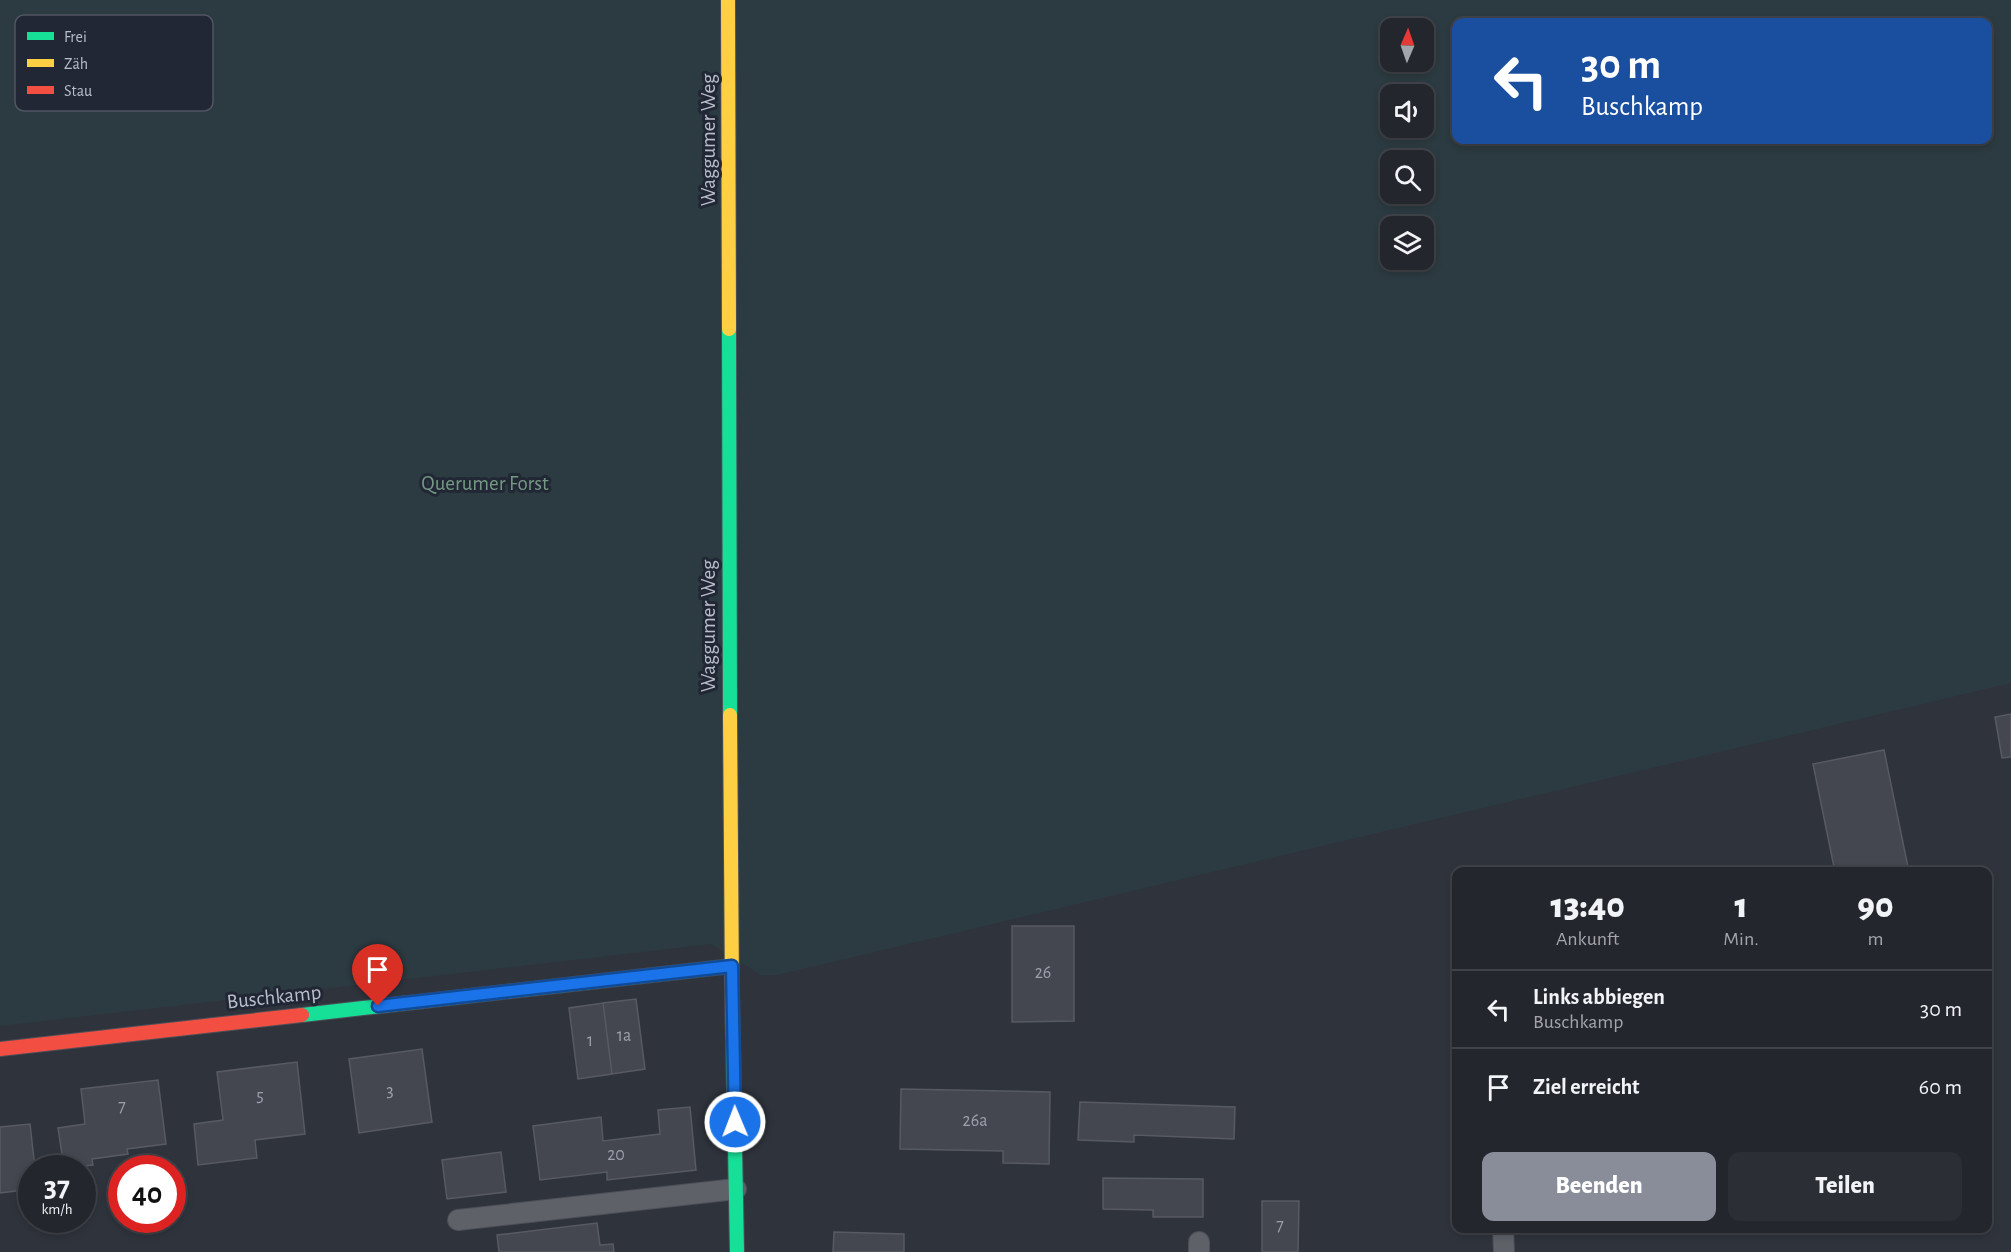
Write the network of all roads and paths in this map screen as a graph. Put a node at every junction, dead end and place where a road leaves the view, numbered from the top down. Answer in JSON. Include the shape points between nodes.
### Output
{"nodes":[{"id":1,"x":728,"y":0,"type":"edge"},
{"id":2,"x":732,"y":966,"type":"junction"},
{"id":3,"x":0,"y":1049,"type":"edge"},
{"id":4,"x":736,"y":1189,"type":"junction"},
{"id":5,"x":458,"y":1220,"type":"dead end"},
{"id":6,"x":1503,"y":1233,"type":"edge"},
{"id":7,"x":737,"y":1252,"type":"edge"},
{"id":8,"x":1503,"y":1252,"type":"edge"}],
"edges":[{"from":1,"to":2,"type":"street","name":"Waggumer Weg"},
{"from":2,"to":3,"type":"street","name":"Buschkamp"},
{"from":2,"to":4,"type":"street","name":"Waggumer Weg"},
{"from":4,"to":5,"type":"lane"},
{"from":4,"to":7,"type":"street","name":"Waggumer Weg"},
{"from":6,"to":8,"type":"lane"}]}
